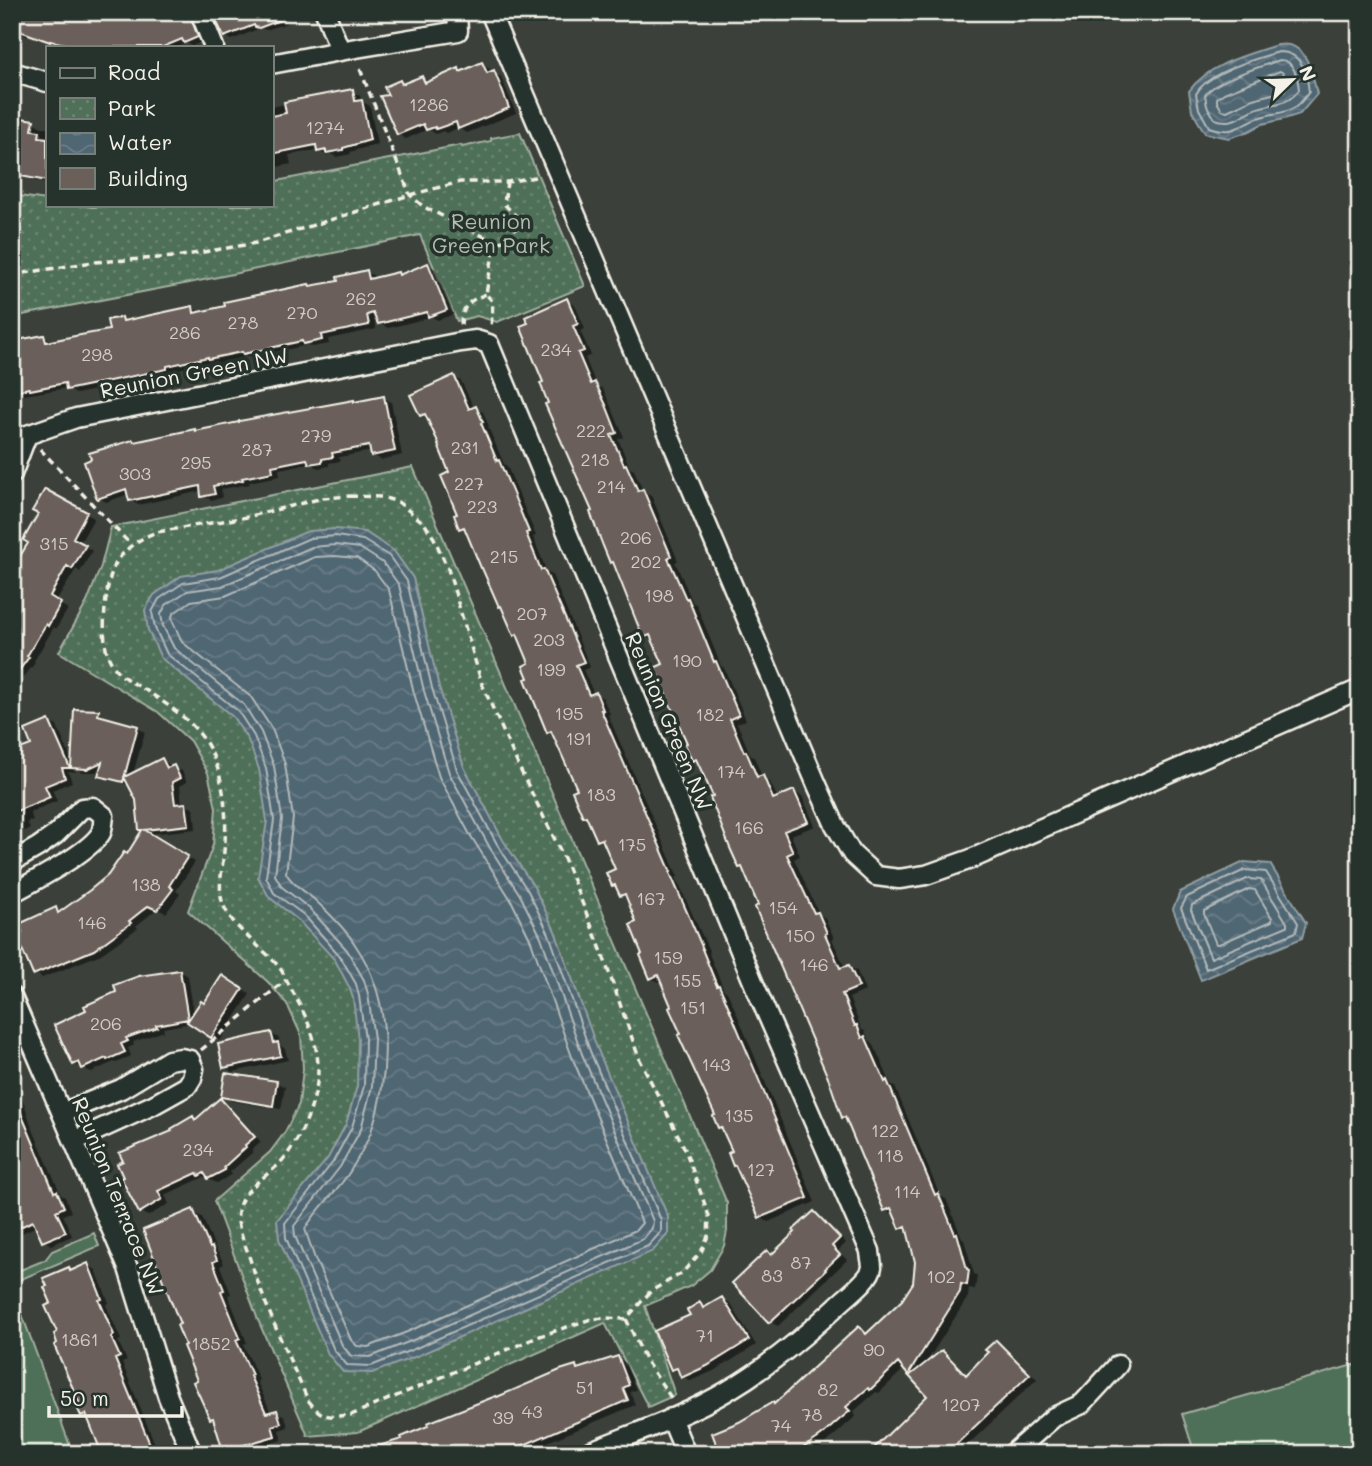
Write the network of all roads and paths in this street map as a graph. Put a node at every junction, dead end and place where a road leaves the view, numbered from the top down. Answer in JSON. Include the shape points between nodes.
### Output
{"nodes":[{"id":1,"x":200,"y":12,"type":"edge"},
{"id":2,"x":325,"y":12,"type":"edge"},
{"id":3,"x":457,"y":12,"type":"edge"},
{"id":4,"x":490,"y":12,"type":"edge"},
{"id":5,"x":214,"y":46,"type":"edge"},
{"id":6,"x":340,"y":50,"type":"junction"},
{"id":7,"x":273,"y":64,"type":"edge"},
{"id":8,"x":360,"y":69,"type":"dead end"},
{"id":9,"x":12,"y":72,"type":"edge"},
{"id":10,"x":46,"y":82,"type":"edge"},
{"id":11,"x":535,"y":177,"type":"dead end"},
{"id":12,"x":508,"y":181,"type":"junction"},
{"id":13,"x":411,"y":195,"type":"junction"},
{"id":14,"x":495,"y":242,"type":"junction"},
{"id":15,"x":12,"y":275,"type":"edge"},
{"id":16,"x":485,"y":294,"type":"junction"},
{"id":17,"x":461,"y":342,"type":"junction"},
{"id":18,"x":489,"y":344,"type":"junction"},
{"id":19,"x":27,"y":435,"type":"junction"},
{"id":20,"x":12,"y":474,"type":"edge"},
{"id":21,"x":132,"y":545,"type":"junction"},
{"id":22,"x":1360,"y":689,"type":"edge"},
{"id":23,"x":12,"y":862,"type":"edge"},
{"id":24,"x":12,"y":893,"type":"edge"},
{"id":25,"x":286,"y":980,"type":"junction"},
{"id":26,"x":12,"y":997,"type":"edge"},
{"id":27,"x":190,"y":1060,"type":"junction"},
{"id":28,"x":62,"y":1113,"type":"junction"},
{"id":29,"x":74,"y":1141,"type":"junction"},
{"id":30,"x":626,"y":1319,"type":"junction"},
{"id":31,"x":1118,"y":1364,"type":"dead end"},
{"id":32,"x":676,"y":1416,"type":"junction"},
{"id":33,"x":192,"y":1454,"type":"edge"},
{"id":34,"x":584,"y":1454,"type":"edge"},
{"id":35,"x":686,"y":1454,"type":"edge"},
{"id":36,"x":1012,"y":1454,"type":"edge"}],
"edges":[{"from":1,"to":5,"type":"street"},
{"from":2,"to":6,"type":"street"},
{"from":3,"to":6,"type":"street","via":[[458,31]]},
{"from":4,"to":22,"type":"street","via":[[817,785],[852,854],[876,876],[926,875],[971,859]]},
{"from":6,"to":7,"type":"street"},
{"from":8,"to":13,"type":"path"},
{"from":9,"to":10,"type":"street"},
{"from":11,"to":12,"type":"path"},
{"from":12,"to":13,"type":"path","via":[[460,181]]},
{"from":12,"to":14,"type":"path","via":[[504,204],[516,216],[516,228],[507,241]]},
{"from":13,"to":14,"type":"path","via":[[424,207]]},
{"from":13,"to":15,"type":"path","via":[[256,243]]},
{"from":14,"to":16,"type":"path"},
{"from":16,"to":17,"type":"path","via":[[467,305],[462,314]]},
{"from":16,"to":18,"type":"path","via":[[493,302]]},
{"from":17,"to":18,"type":"street","name":"Reunion Green NW"},
{"from":17,"to":19,"type":"street","name":"Reunion Green NW","via":[[76,418]]},
{"from":18,"to":32,"type":"street","name":"Reunion Green NW","via":[[754,984],[870,1251],[872,1269],[866,1280],[792,1345],[725,1392]]},
{"from":19,"to":20,"type":"street"},
{"from":19,"to":21,"type":"path"},
{"from":21,"to":25,"type":"path","via":[[115,564],[107,589],[106,650],[121,675],[184,716],[212,752],[224,800],[223,904]]},
{"from":21,"to":30,"type":"path","via":[[157,532],[350,496],[398,502],[424,523],[434,538],[448,569],[482,684],[564,858],[639,1058],[685,1149],[709,1216],[701,1252],[682,1273],[651,1291]]},
{"from":23,"to":24,"type":"street","via":[[55,835],[82,808],[93,807],[104,816],[102,831],[93,842]]},
{"from":25,"to":27,"type":"path"},
{"from":25,"to":30,"type":"path","via":[[312,1030],[317,1051],[311,1110],[285,1158],[244,1196],[237,1211],[258,1286],[318,1413],[351,1415],[540,1336],[592,1319]]},
{"from":26,"to":28,"type":"street","name":"Reunion Terrace NW"},
{"from":27,"to":28,"type":"street","via":[[169,1060],[121,1089]]},
{"from":27,"to":29,"type":"street","via":[[194,1069],[187,1086]]},
{"from":28,"to":29,"type":"street","name":"Reunion Terrace NW"},
{"from":29,"to":33,"type":"street","name":"Reunion Terrace NW","via":[[128,1268],[168,1397]]},
{"from":30,"to":32,"type":"path"},
{"from":31,"to":36,"type":"street","via":[[1082,1404],[1054,1417]]},
{"from":32,"to":34,"type":"street","name":"Reunion Green NW"},
{"from":32,"to":35,"type":"street"}]}
